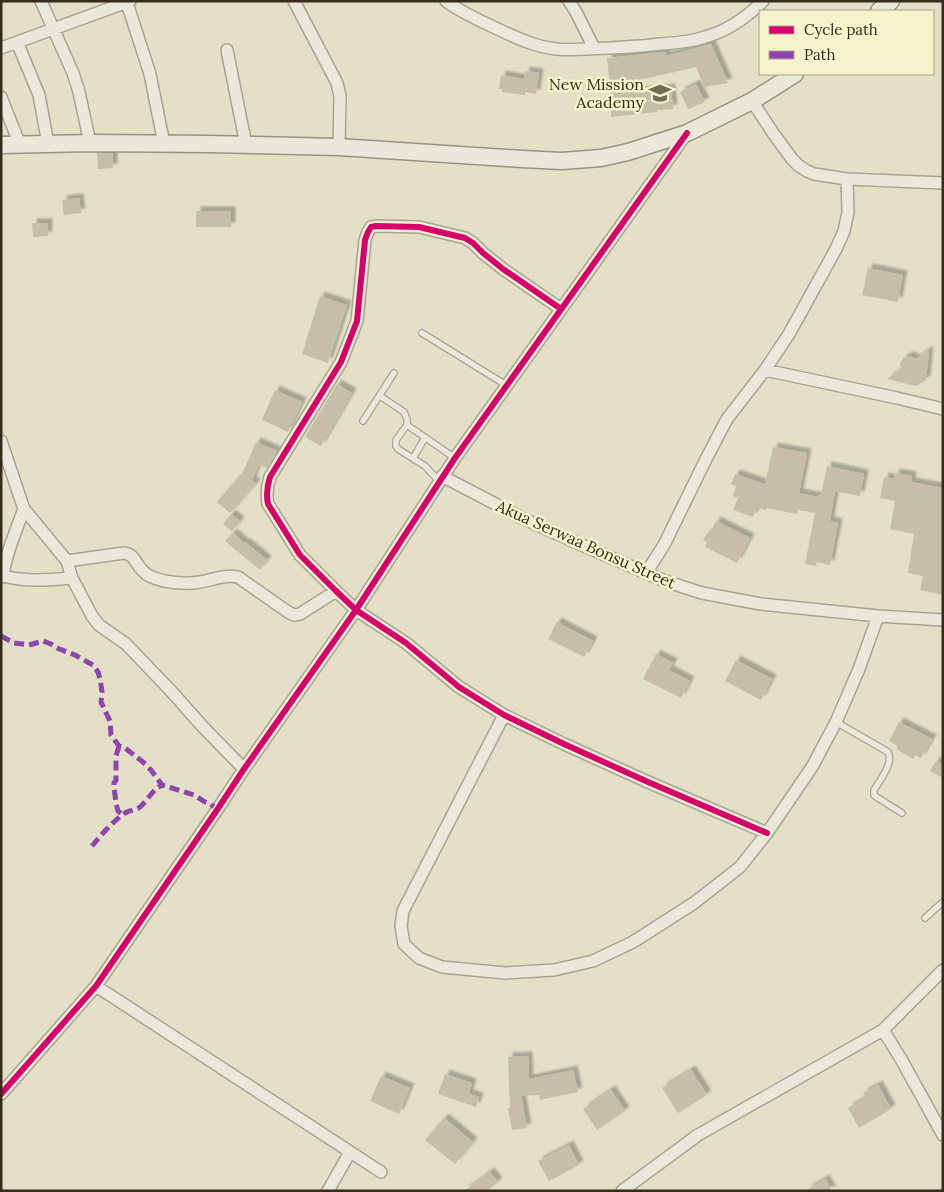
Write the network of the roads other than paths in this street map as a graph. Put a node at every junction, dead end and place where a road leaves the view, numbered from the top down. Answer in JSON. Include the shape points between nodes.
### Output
{"nodes":[{"id":1,"x":41,"y":1,"type":"edge"},
{"id":2,"x":294,"y":1,"type":"edge"},
{"id":3,"x":446,"y":1,"type":"edge"},
{"id":4,"x":569,"y":1,"type":"edge"},
{"id":5,"x":763,"y":1,"type":"edge"},
{"id":6,"x":891,"y":1,"type":"edge"},
{"id":7,"x":129,"y":2,"type":"edge"},
{"id":8,"x":880,"y":10,"type":"edge"},
{"id":9,"x":53,"y":30,"type":"junction"},
{"id":10,"x":17,"y":42,"type":"junction"},
{"id":11,"x":1,"y":48,"type":"edge"},
{"id":12,"x":594,"y":48,"type":"junction"},
{"id":13,"x":227,"y":50,"type":"dead end"},
{"id":14,"x":793,"y":75,"type":"edge"},
{"id":15,"x":1,"y":97,"type":"edge"},
{"id":16,"x":752,"y":101,"type":"junction"},
{"id":17,"x":687,"y":133,"type":"junction"},
{"id":18,"x":90,"y":143,"type":"junction"},
{"id":19,"x":48,"y":144,"type":"junction"},
{"id":20,"x":164,"y":144,"type":"junction"},
{"id":21,"x":20,"y":145,"type":"junction"},
{"id":22,"x":246,"y":145,"type":"junction"},
{"id":23,"x":1,"y":146,"type":"edge"},
{"id":24,"x":339,"y":147,"type":"junction"},
{"id":25,"x":846,"y":179,"type":"junction"},
{"id":26,"x":943,"y":183,"type":"edge"},
{"id":27,"x":561,"y":309,"type":"junction"},
{"id":28,"x":422,"y":333,"type":"dead end"},
{"id":29,"x":765,"y":370,"type":"junction"},
{"id":30,"x":394,"y":373,"type":"dead end"},
{"id":31,"x":506,"y":385,"type":"junction"},
{"id":32,"x":380,"y":396,"type":"junction"},
{"id":33,"x":943,"y":409,"type":"edge"},
{"id":34,"x":362,"y":421,"type":"dead end"},
{"id":35,"x":407,"y":425,"type":"junction"},
{"id":36,"x":425,"y":438,"type":"junction"},
{"id":37,"x":1,"y":441,"type":"edge"},
{"id":38,"x":413,"y":458,"type":"junction"},
{"id":39,"x":455,"y":458,"type":"junction"},
{"id":40,"x":440,"y":479,"type":"junction"},
{"id":41,"x":24,"y":509,"type":"junction"},
{"id":42,"x":67,"y":561,"type":"junction"},
{"id":43,"x":646,"y":573,"type":"junction"},
{"id":44,"x":2,"y":577,"type":"edge"},
{"id":45,"x":72,"y":578,"type":"junction"},
{"id":46,"x":336,"y":591,"type":"junction"},
{"id":47,"x":356,"y":610,"type":"junction"},
{"id":48,"x":878,"y":616,"type":"junction"},
{"id":49,"x":943,"y":620,"type":"edge"},
{"id":50,"x":504,"y":715,"type":"junction"},
{"id":51,"x":836,"y":722,"type":"junction"},
{"id":52,"x":244,"y":769,"type":"junction"},
{"id":53,"x":902,"y":813,"type":"dead end"},
{"id":54,"x":767,"y":833,"type":"junction"},
{"id":55,"x":943,"y":902,"type":"edge"},
{"id":56,"x":925,"y":918,"type":"dead end"},
{"id":57,"x":943,"y":970,"type":"edge"},
{"id":58,"x":96,"y":986,"type":"junction"},
{"id":59,"x":883,"y":1030,"type":"junction"},
{"id":60,"x":1,"y":1094,"type":"edge"},
{"id":61,"x":943,"y":1135,"type":"edge"},
{"id":62,"x":350,"y":1152,"type":"junction"},
{"id":63,"x":381,"y":1172,"type":"dead end"},
{"id":64,"x":328,"y":1191,"type":"edge"},
{"id":65,"x":622,"y":1191,"type":"edge"}],
"edges":[{"from":1,"to":9,"type":"street"},
{"from":2,"to":24,"type":"street","via":[[337,82],[340,96]]},
{"from":3,"to":12,"type":"street","via":[[522,40],[557,49]]},
{"from":4,"to":12,"type":"street"},
{"from":5,"to":12,"type":"street","via":[[733,24],[704,38]]},
{"from":6,"to":8,"type":"street"},
{"from":7,"to":9,"type":"street"},
{"from":7,"to":20,"type":"street","via":[[150,74]]},
{"from":9,"to":10,"type":"street"},
{"from":9,"to":18,"type":"street","via":[[73,73]]},
{"from":10,"to":11,"type":"street"},
{"from":10,"to":19,"type":"street","via":[[39,95]]},
{"from":13,"to":22,"type":"street"},
{"from":14,"to":16,"type":"street"},
{"from":15,"to":21,"type":"street"},
{"from":16,"to":17,"type":"street"},
{"from":16,"to":25,"type":"street","via":[[798,166],[814,174]]},
{"from":17,"to":24,"type":"street","via":[[615,156],[562,161]]},
{"from":17,"to":27,"type":"street"},
{"from":18,"to":19,"type":"street"},
{"from":18,"to":20,"type":"street"},
{"from":19,"to":21,"type":"street"},
{"from":20,"to":22,"type":"street"},
{"from":21,"to":23,"type":"street"},
{"from":22,"to":24,"type":"street"},
{"from":25,"to":26,"type":"street"},
{"from":25,"to":29,"type":"street","via":[[848,212],[844,231],[808,302]]},
{"from":27,"to":31,"type":"street"},
{"from":27,"to":46,"type":"street","via":[[465,238],[420,227],[376,226],[368,232],[354,331],[341,362],[267,486],[268,504],[300,555]]},
{"from":28,"to":31,"type":"lane"},
{"from":29,"to":33,"type":"street"},
{"from":29,"to":43,"type":"street","via":[[727,419],[664,545]]},
{"from":30,"to":32,"type":"lane"},
{"from":31,"to":39,"type":"street"},
{"from":32,"to":34,"type":"lane"},
{"from":32,"to":35,"type":"lane","via":[[404,412]]},
{"from":35,"to":36,"type":"lane"},
{"from":35,"to":38,"type":"lane","via":[[395,444],[398,450]]},
{"from":36,"to":38,"type":"lane"},
{"from":36,"to":39,"type":"lane"},
{"from":37,"to":41,"type":"street"},
{"from":38,"to":40,"type":"lane"},
{"from":39,"to":40,"type":"street"},
{"from":40,"to":43,"type":"street","name":"Akua Serwaa Bonsu Street","via":[[576,544]]},
{"from":40,"to":47,"type":"street"},
{"from":41,"to":42,"type":"street"},
{"from":41,"to":44,"type":"street"},
{"from":42,"to":45,"type":"street"},
{"from":42,"to":46,"type":"street","via":[[124,553],[132,556],[147,575],[165,581],[198,583],[238,577],[294,615]]},
{"from":43,"to":48,"type":"street","name":"Akua Serwaa Bonsu Street","via":[[693,590],[731,599]]},
{"from":44,"to":45,"type":"street","via":[[29,580]]},
{"from":45,"to":52,"type":"street","via":[[99,625],[126,644]]},
{"from":46,"to":47,"type":"street"},
{"from":47,"to":50,"type":"street","via":[[406,643],[458,687]]},
{"from":47,"to":52,"type":"street"},
{"from":48,"to":49,"type":"street","name":"Akua Serwaa Bonsu Street"},
{"from":48,"to":51,"type":"street"},
{"from":50,"to":54,"type":"street"},
{"from":50,"to":54,"type":"street","via":[[403,911],[404,944],[419,958],[442,967],[505,973],[554,970],[593,960],[633,942],[694,903],[740,867]]},
{"from":51,"to":53,"type":"lane","via":[[891,756],[874,795]]},
{"from":51,"to":54,"type":"street","via":[[812,767]]},
{"from":52,"to":58,"type":"street"},
{"from":55,"to":56,"type":"lane"},
{"from":57,"to":59,"type":"street"},
{"from":58,"to":60,"type":"street"},
{"from":58,"to":62,"type":"street"},
{"from":59,"to":61,"type":"street"},
{"from":59,"to":65,"type":"street","via":[[698,1135]]},
{"from":62,"to":63,"type":"street"},
{"from":62,"to":64,"type":"street"}]}
